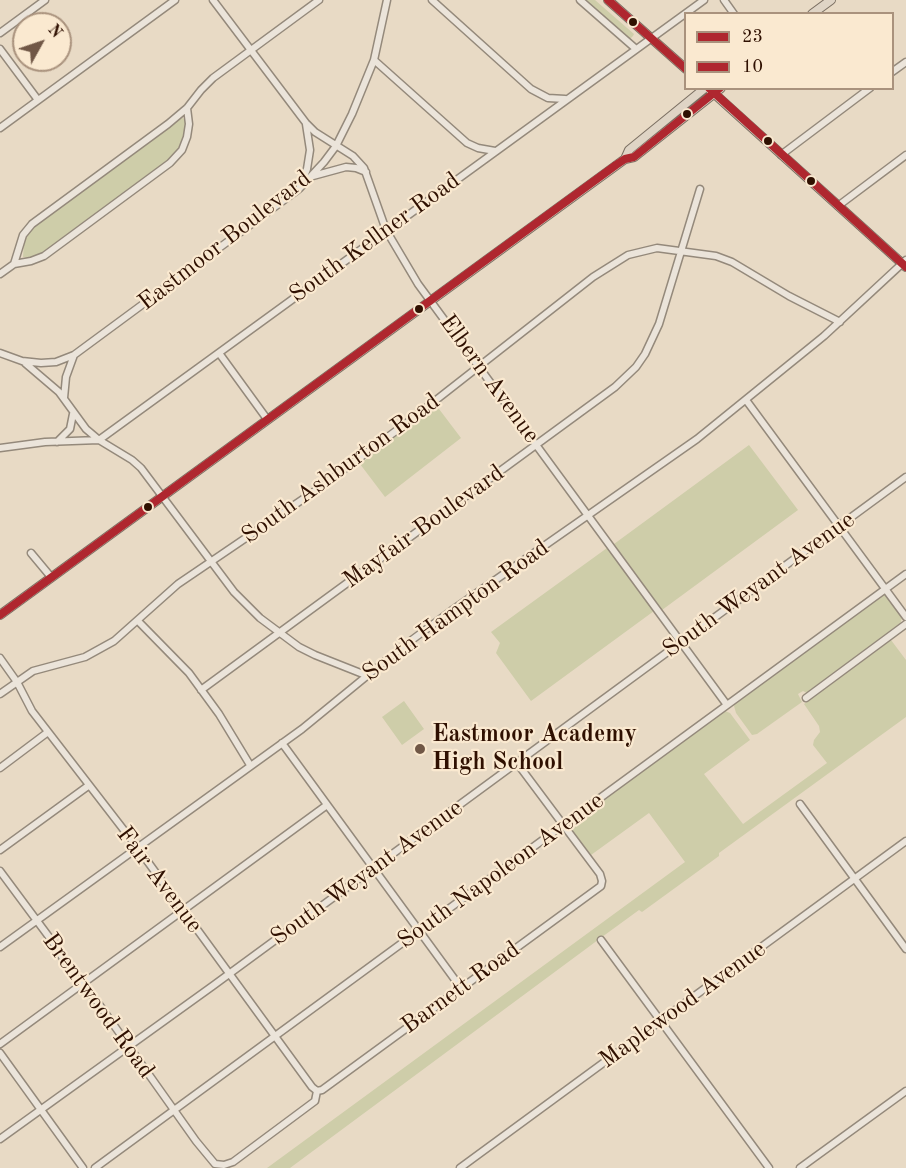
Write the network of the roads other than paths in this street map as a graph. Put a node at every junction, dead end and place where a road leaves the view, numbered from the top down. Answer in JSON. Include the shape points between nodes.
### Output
{"nodes":[{"id":1,"x":45,"y":0,"type":"edge"},
{"id":2,"x":175,"y":0,"type":"edge"},
{"id":3,"x":213,"y":0,"type":"edge"},
{"id":4,"x":319,"y":0,"type":"edge"},
{"id":5,"x":387,"y":0,"type":"edge"},
{"id":6,"x":432,"y":0,"type":"edge"},
{"id":7,"x":580,"y":0,"type":"edge"},
{"id":8,"x":608,"y":0,"type":"edge"},
{"id":9,"x":704,"y":0,"type":"edge"},
{"id":10,"x":831,"y":0,"type":"edge"},
{"id":11,"x":687,"y":12,"type":"edge"},
{"id":12,"x":815,"y":12,"type":"edge"},
{"id":13,"x":684,"y":14,"type":"edge"},
{"id":14,"x":0,"y":33,"type":"edge"},
{"id":15,"x":651,"y":38,"type":"junction"},
{"id":16,"x":0,"y":49,"type":"edge"},
{"id":17,"x":636,"y":49,"type":"junction"},
{"id":18,"x":251,"y":50,"type":"junction"},
{"id":19,"x":374,"y":60,"type":"junction"},
{"id":20,"x":684,"y":67,"type":"edge"},
{"id":21,"x":712,"y":90,"type":"edge"},
{"id":22,"x":867,"y":90,"type":"edge"},
{"id":23,"x":565,"y":99,"type":"junction"},
{"id":24,"x":38,"y":100,"type":"junction"},
{"id":25,"x":187,"y":108,"type":"junction"},
{"id":26,"x":306,"y":123,"type":"junction"},
{"id":27,"x":0,"y":128,"type":"edge"},
{"id":28,"x":336,"y":146,"type":"junction"},
{"id":29,"x":495,"y":151,"type":"junction"},
{"id":30,"x":781,"y":155,"type":"junction"},
{"id":31,"x":906,"y":155,"type":"edge"},
{"id":32,"x":366,"y":172,"type":"junction"},
{"id":33,"x":312,"y":176,"type":"junction"},
{"id":34,"x":299,"y":189,"type":"junction"},
{"id":35,"x":700,"y":189,"type":"dead end"},
{"id":36,"x":838,"y":206,"type":"junction"},
{"id":37,"x":386,"y":230,"type":"junction"},
{"id":38,"x":682,"y":250,"type":"junction"},
{"id":39,"x":14,"y":264,"type":"junction"},
{"id":40,"x":905,"y":264,"type":"edge"},
{"id":41,"x":0,"y":274,"type":"edge"},
{"id":42,"x":430,"y":300,"type":"junction"},
{"id":43,"x":840,"y":322,"type":"junction"},
{"id":44,"x":0,"y":347,"type":"edge"},
{"id":45,"x":219,"y":352,"type":"junction"},
{"id":46,"x":0,"y":353,"type":"edge"},
{"id":47,"x":74,"y":355,"type":"junction"},
{"id":48,"x":18,"y":359,"type":"junction"},
{"id":49,"x":480,"y":366,"type":"junction"},
{"id":50,"x":64,"y":399,"type":"junction"},
{"id":51,"x":746,"y":400,"type":"junction"},
{"id":52,"x":74,"y":414,"type":"junction"},
{"id":53,"x":267,"y":420,"type":"junction"},
{"id":54,"x":99,"y":440,"type":"junction"},
{"id":55,"x":57,"y":442,"type":"junction"},
{"id":56,"x":536,"y":445,"type":"junction"},
{"id":57,"x":0,"y":448,"type":"edge"},
{"id":58,"x":905,"y":479,"type":"edge"},
{"id":59,"x":162,"y":495,"type":"junction"},
{"id":60,"x":588,"y":515,"type":"junction"},
{"id":61,"x":840,"y":526,"type":"junction"},
{"id":62,"x":31,"y":553,"type":"dead end"},
{"id":63,"x":211,"y":562,"type":"junction"},
{"id":64,"x":906,"y":574,"type":"edge"},
{"id":65,"x":51,"y":577,"type":"junction"},
{"id":66,"x":886,"y":589,"type":"junction"},
{"id":67,"x":0,"y":615,"type":"edge"},
{"id":68,"x":906,"y":617,"type":"edge"},
{"id":69,"x":138,"y":621,"type":"junction"},
{"id":70,"x":906,"y":624,"type":"edge"},
{"id":71,"x":278,"y":633,"type":"junction"},
{"id":72,"x":681,"y":642,"type":"junction"},
{"id":73,"x":0,"y":658,"type":"edge"},
{"id":74,"x":368,"y":676,"type":"junction"},
{"id":75,"x":17,"y":682,"type":"junction"},
{"id":76,"x":201,"y":690,"type":"junction"},
{"id":77,"x":0,"y":694,"type":"edge"},
{"id":78,"x":806,"y":698,"type":"dead end"},
{"id":79,"x":727,"y":705,"type":"junction"},
{"id":80,"x":48,"y":732,"type":"junction"},
{"id":81,"x":282,"y":743,"type":"junction"},
{"id":82,"x":517,"y":762,"type":"junction"},
{"id":83,"x":249,"y":765,"type":"junction"},
{"id":84,"x":0,"y":768,"type":"edge"},
{"id":85,"x":88,"y":786,"type":"junction"},
{"id":86,"x":800,"y":804,"type":"dead end"},
{"id":87,"x":327,"y":805,"type":"junction"},
{"id":88,"x":564,"y":825,"type":"junction"},
{"id":89,"x":906,"y":841,"type":"edge"},
{"id":90,"x":137,"y":847,"type":"junction"},
{"id":91,"x":0,"y":850,"type":"edge"},
{"id":92,"x":374,"y":868,"type":"junction"},
{"id":93,"x":0,"y":871,"type":"edge"},
{"id":94,"x":855,"y":879,"type":"junction"},
{"id":95,"x":183,"y":911,"type":"junction"},
{"id":96,"x":36,"y":921,"type":"junction"},
{"id":97,"x":420,"y":931,"type":"junction"},
{"id":98,"x":601,"y":940,"type":"dead end"},
{"id":99,"x":0,"y":947,"type":"edge"},
{"id":100,"x":906,"y":949,"type":"edge"},
{"id":101,"x":229,"y":974,"type":"junction"},
{"id":102,"x":81,"y":985,"type":"junction"},
{"id":103,"x":461,"y":988,"type":"junction"},
{"id":104,"x":661,"y":1021,"type":"junction"},
{"id":105,"x":275,"y":1037,"type":"junction"},
{"id":106,"x":0,"y":1044,"type":"edge"},
{"id":107,"x":128,"y":1047,"type":"junction"},
{"id":108,"x":0,"y":1053,"type":"edge"},
{"id":109,"x":317,"y":1091,"type":"junction"},
{"id":110,"x":906,"y":1091,"type":"edge"},
{"id":111,"x":41,"y":1110,"type":"junction"},
{"id":112,"x":174,"y":1110,"type":"junction"},
{"id":113,"x":0,"y":1139,"type":"edge"},
{"id":114,"x":83,"y":1168,"type":"edge"},
{"id":115,"x":95,"y":1168,"type":"edge"},
{"id":116,"x":460,"y":1168,"type":"edge"},
{"id":117,"x":769,"y":1168,"type":"edge"},
{"id":118,"x":800,"y":1168,"type":"edge"}],
"edges":[{"from":1,"to":14,"type":"street"},
{"from":2,"to":24,"type":"street"},
{"from":3,"to":18,"type":"street","name":"Elbern Avenue"},
{"from":4,"to":18,"type":"street"},
{"from":5,"to":19,"type":"street","name":"Eastmoor Boulevard"},
{"from":6,"to":23,"type":"street","via":[[531,89],[548,98]]},
{"from":7,"to":17,"type":"street"},
{"from":8,"to":15,"type":"main road"},
{"from":9,"to":11,"type":"street","name":"South Kellner Road"},
{"from":10,"to":12,"type":"main road"},
{"from":13,"to":15,"type":"street","name":"South Kellner Road"},
{"from":15,"to":17,"type":"street","name":"South Kellner Road"},
{"from":15,"to":20,"type":"main road"},
{"from":16,"to":24,"type":"street"},
{"from":17,"to":23,"type":"street","name":"South Kellner Road"},
{"from":18,"to":25,"type":"street","via":[[204,86]]},
{"from":18,"to":26,"type":"street","name":"Elbern Avenue"},
{"from":19,"to":28,"type":"street","name":"Eastmoor Boulevard"},
{"from":19,"to":29,"type":"street","via":[[467,143]]},
{"from":21,"to":30,"type":"main road"},
{"from":21,"to":42,"type":"main road","via":[[634,157],[625,159]]},
{"from":22,"to":30,"type":"street"},
{"from":23,"to":29,"type":"street","name":"South Kellner Road"},
{"from":24,"to":27,"type":"street"},
{"from":25,"to":39,"type":"street","via":[[32,224],[23,235]]},
{"from":25,"to":39,"type":"street","via":[[187,137],[170,163],[44,256]]},
{"from":26,"to":28,"type":"street","name":"Elbern Avenue"},
{"from":26,"to":34,"type":"street","via":[[310,150]]},
{"from":28,"to":32,"type":"street","name":"Elbern Avenue","via":[[357,160]]},
{"from":28,"to":33,"type":"street","name":"Eastmoor Boulevard"},
{"from":29,"to":37,"type":"street","name":"South Kellner Road"},
{"from":30,"to":36,"type":"main road"},
{"from":31,"to":36,"type":"street"},
{"from":32,"to":33,"type":"street","via":[[346,167]]},
{"from":32,"to":37,"type":"street","name":"Elbern Avenue"},
{"from":33,"to":34,"type":"street","name":"Eastmoor Boulevard"},
{"from":34,"to":47,"type":"street","name":"Eastmoor Boulevard"},
{"from":35,"to":38,"type":"street","name":"Mayfair Boulevard"},
{"from":36,"to":40,"type":"main road"},
{"from":37,"to":42,"type":"street","name":"Elbern Avenue"},
{"from":37,"to":45,"type":"street","name":"South Kellner Road"},
{"from":38,"to":43,"type":"street","name":"South Ashburton Road","via":[[732,262]]},
{"from":38,"to":49,"type":"street","name":"South Ashburton Road","via":[[649,249],[628,255],[593,277]]},
{"from":38,"to":56,"type":"street","name":"Mayfair Boulevard","via":[[652,341],[636,367]]},
{"from":39,"to":41,"type":"street"},
{"from":40,"to":43,"type":"street","name":"South Hampton Road"},
{"from":42,"to":49,"type":"street","name":"Elbern Avenue"},
{"from":42,"to":53,"type":"main road"},
{"from":43,"to":51,"type":"street","name":"South Hampton Road"},
{"from":44,"to":48,"type":"street"},
{"from":45,"to":53,"type":"street"},
{"from":45,"to":54,"type":"street","name":"South Kellner Road"},
{"from":46,"to":48,"type":"street","name":"Eastmoor Boulevard"},
{"from":47,"to":48,"type":"street","name":"Eastmoor Boulevard","via":[[48,363]]},
{"from":47,"to":50,"type":"street"},
{"from":48,"to":50,"type":"street","via":[[52,384]]},
{"from":49,"to":56,"type":"street","name":"Elbern Avenue"},
{"from":49,"to":63,"type":"street","name":"South Ashburton Road","via":[[312,493]]},
{"from":50,"to":52,"type":"street"},
{"from":51,"to":60,"type":"street","name":"South Hampton Road"},
{"from":51,"to":61,"type":"street"},
{"from":52,"to":54,"type":"street"},
{"from":52,"to":55,"type":"street","via":[[70,429]]},
{"from":53,"to":59,"type":"main road"},
{"from":54,"to":55,"type":"street"},
{"from":54,"to":59,"type":"street","via":[[132,460]]},
{"from":55,"to":57,"type":"street"},
{"from":56,"to":60,"type":"street","name":"Elbern Avenue"},
{"from":56,"to":71,"type":"street","name":"Mayfair Boulevard"},
{"from":58,"to":61,"type":"street","name":"South Weyant Avenue"},
{"from":59,"to":63,"type":"street"},
{"from":59,"to":65,"type":"main road"},
{"from":60,"to":72,"type":"street","name":"Elbern Avenue"},
{"from":60,"to":74,"type":"street","name":"South Hampton Road","via":[[401,648]]},
{"from":61,"to":66,"type":"street"},
{"from":61,"to":72,"type":"street","name":"South Weyant Avenue"},
{"from":62,"to":65,"type":"street"},
{"from":63,"to":69,"type":"street","name":"South Ashburton Road","via":[[171,590]]},
{"from":63,"to":71,"type":"street","via":[[242,601]]},
{"from":64,"to":66,"type":"street","name":"South Napoleon Avenue"},
{"from":65,"to":67,"type":"main road"},
{"from":66,"to":68,"type":"street"},
{"from":66,"to":79,"type":"street","name":"South Napoleon Avenue"},
{"from":69,"to":75,"type":"street","name":"South Ashburton Road","via":[[91,655],[43,668]]},
{"from":69,"to":76,"type":"street"},
{"from":70,"to":78,"type":"street"},
{"from":71,"to":74,"type":"street","via":[[315,656]]},
{"from":71,"to":76,"type":"street","name":"Mayfair Boulevard"},
{"from":72,"to":79,"type":"street","name":"Elbern Avenue"},
{"from":72,"to":82,"type":"street","name":"South Weyant Avenue"},
{"from":73,"to":75,"type":"street","name":"Fair Avenue"},
{"from":74,"to":81,"type":"street","name":"South Hampton Road"},
{"from":75,"to":77,"type":"street","name":"South Ashburton Road"},
{"from":75,"to":80,"type":"street","name":"Fair Avenue"},
{"from":76,"to":83,"type":"street"},
{"from":79,"to":88,"type":"street","name":"South Napoleon Avenue"},
{"from":80,"to":84,"type":"street"},
{"from":80,"to":85,"type":"street","name":"Fair Avenue"},
{"from":81,"to":83,"type":"street","name":"South Hampton Road"},
{"from":81,"to":87,"type":"street"},
{"from":82,"to":88,"type":"street"},
{"from":82,"to":92,"type":"street","name":"South Weyant Avenue"},
{"from":83,"to":90,"type":"street","name":"South Hampton Road"},
{"from":85,"to":90,"type":"street","name":"Fair Avenue"},
{"from":85,"to":91,"type":"street"},
{"from":86,"to":94,"type":"street"},
{"from":87,"to":92,"type":"street"},
{"from":87,"to":95,"type":"street"},
{"from":88,"to":97,"type":"street","name":"South Napoleon Avenue"},
{"from":88,"to":103,"type":"street","name":"Barnett Road","via":[[602,880],[600,886]]},
{"from":89,"to":94,"type":"street","name":"Maplewood Avenue"},
{"from":90,"to":95,"type":"street","name":"Fair Avenue"},
{"from":90,"to":96,"type":"street","name":"South Hampton Road"},
{"from":92,"to":97,"type":"street"},
{"from":92,"to":101,"type":"street","name":"South Weyant Avenue"},
{"from":93,"to":96,"type":"street","name":"Brentwood Road"},
{"from":94,"to":100,"type":"street"},
{"from":94,"to":104,"type":"street","name":"Maplewood Avenue"},
{"from":95,"to":101,"type":"street","name":"Fair Avenue"},
{"from":95,"to":102,"type":"street"},
{"from":96,"to":99,"type":"street","name":"South Hampton Road"},
{"from":96,"to":102,"type":"street","name":"Brentwood Road"},
{"from":97,"to":103,"type":"street"},
{"from":97,"to":105,"type":"street","name":"South Napoleon Avenue"},
{"from":98,"to":104,"type":"street"},
{"from":101,"to":105,"type":"street","name":"Fair Avenue"},
{"from":101,"to":107,"type":"street","name":"South Weyant Avenue"},
{"from":102,"to":106,"type":"street"},
{"from":102,"to":107,"type":"street","name":"Brentwood Road"},
{"from":103,"to":109,"type":"street","name":"Barnett Road"},
{"from":104,"to":116,"type":"street","name":"Maplewood Avenue"},
{"from":104,"to":117,"type":"street"},
{"from":105,"to":109,"type":"street","name":"Fair Avenue"},
{"from":105,"to":112,"type":"street","name":"South Napoleon Avenue"},
{"from":107,"to":111,"type":"street","name":"South Weyant Avenue"},
{"from":107,"to":112,"type":"street","name":"Brentwood Road"},
{"from":108,"to":111,"type":"street"},
{"from":109,"to":112,"type":"street","name":"Brentwood Road","via":[[315,1101],[229,1165],[215,1164]]},
{"from":110,"to":118,"type":"street"},
{"from":111,"to":113,"type":"street","name":"South Weyant Avenue"},
{"from":111,"to":114,"type":"street"},
{"from":112,"to":115,"type":"street","name":"South Napoleon Avenue"}]}
